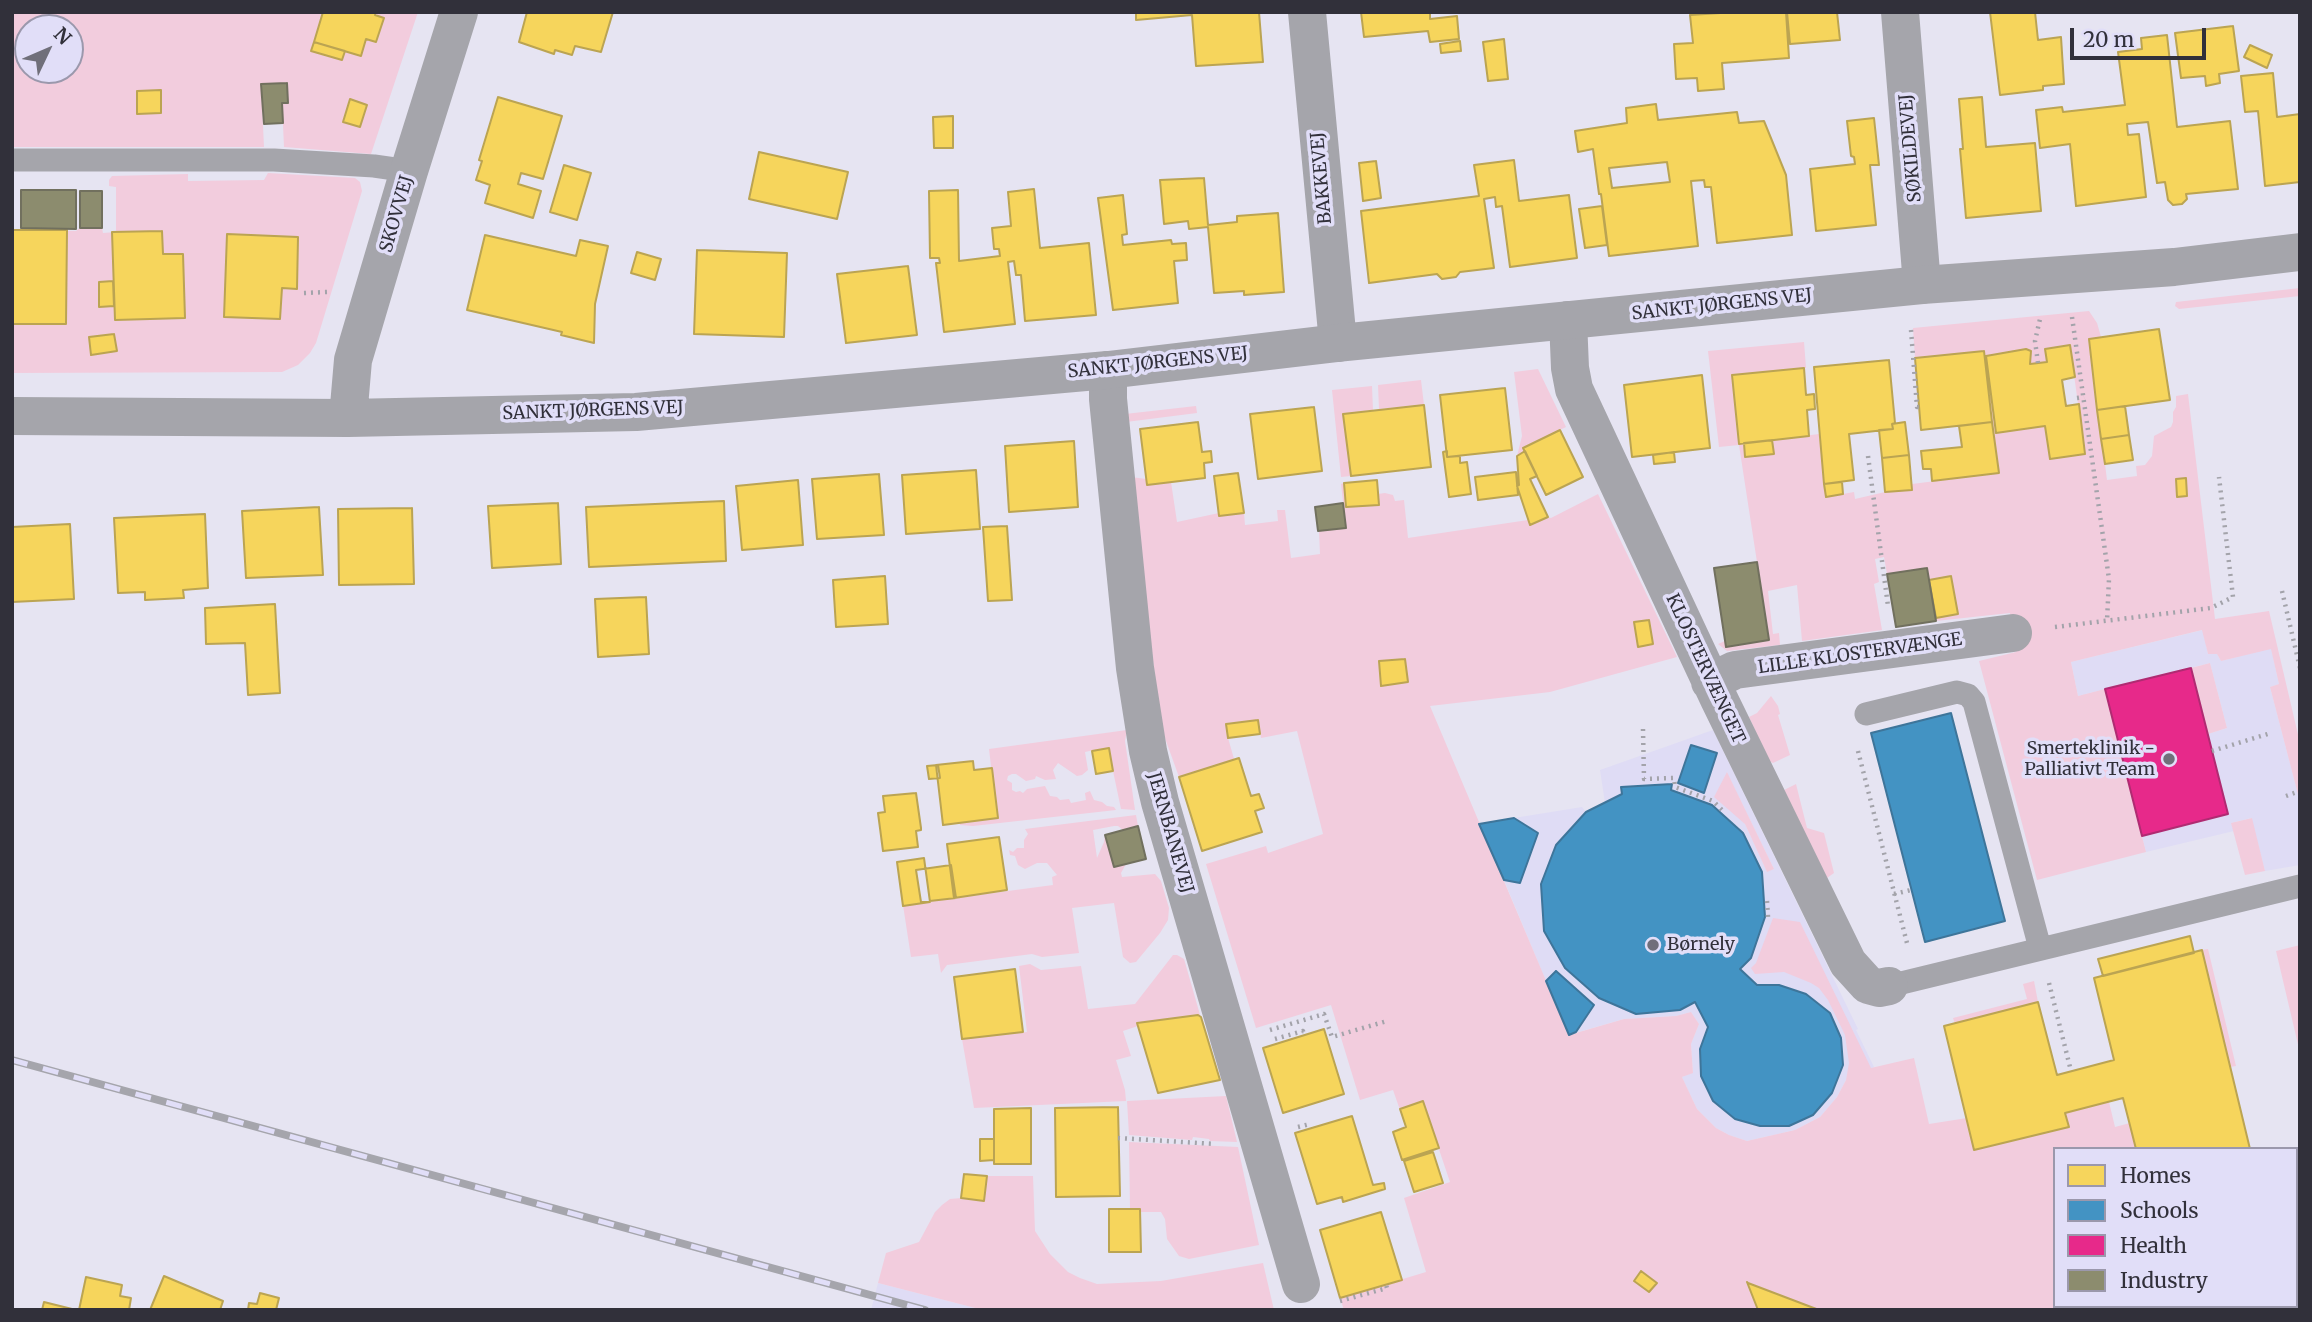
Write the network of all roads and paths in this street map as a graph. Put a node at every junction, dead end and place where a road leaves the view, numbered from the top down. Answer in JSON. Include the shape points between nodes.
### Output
{"nodes":[{"id":1,"x":459,"y":12,"type":"edge"},
{"id":2,"x":1307,"y":12,"type":"edge"},
{"id":3,"x":1900,"y":12,"type":"edge"},
{"id":4,"x":12,"y":160,"type":"edge"},
{"id":5,"x":409,"y":172,"type":"junction"},
{"id":6,"x":2300,"y":252,"type":"edge"},
{"id":7,"x":2065,"y":274,"type":"junction"},
{"id":8,"x":1915,"y":285,"type":"junction"},
{"id":9,"x":332,"y":292,"type":"dead end"},
{"id":10,"x":304,"y":293,"type":"dead end"},
{"id":11,"x":1568,"y":320,"type":"junction"},
{"id":12,"x":2035,"y":341,"type":"dead end"},
{"id":13,"x":1338,"y":343,"type":"junction"},
{"id":14,"x":2038,"y":363,"type":"dead end"},
{"id":15,"x":1108,"y":369,"type":"junction"},
{"id":16,"x":2084,"y":397,"type":"junction"},
{"id":17,"x":2077,"y":398,"type":"dead end"},
{"id":18,"x":1919,"y":407,"type":"dead end"},
{"id":19,"x":12,"y":416,"type":"edge"},
{"id":20,"x":348,"y":418,"type":"junction"},
{"id":21,"x":1868,"y":456,"type":"dead end"},
{"id":22,"x":2219,"y":477,"type":"dead end"},
{"id":23,"x":2282,"y":591,"type":"dead end"},
{"id":24,"x":2106,"y":621,"type":"junction"},
{"id":25,"x":2013,"y":633,"type":"joint"},
{"id":26,"x":1893,"y":648,"type":"junction"},
{"id":27,"x":2300,"y":668,"type":"edge"},
{"id":28,"x":1710,"y":682,"type":"junction"},
{"id":29,"x":1866,"y":714,"type":"dead end"},
{"id":30,"x":1643,"y":729,"type":"dead end"},
{"id":31,"x":2271,"y":733,"type":"dead end"},
{"id":32,"x":1858,"y":751,"type":"dead end"},
{"id":33,"x":2213,"y":751,"type":"dead end"},
{"id":34,"x":2300,"y":791,"type":"edge"},
{"id":35,"x":2286,"y":796,"type":"dead end"},
{"id":36,"x":1729,"y":816,"type":"dead end"},
{"id":37,"x":2300,"y":886,"type":"edge"},
{"id":38,"x":1911,"y":890,"type":"dead end"},
{"id":39,"x":1894,"y":894,"type":"junction"},
{"id":40,"x":2040,"y":948,"type":"junction"},
{"id":41,"x":1903,"y":983,"type":"junction"},
{"id":42,"x":2057,"y":1013,"type":"dead end"},
{"id":43,"x":1387,"y":1021,"type":"dead end"},
{"id":44,"x":1276,"y":1028,"type":"dead end"},
{"id":45,"x":1304,"y":1035,"type":"dead end"},
{"id":46,"x":1271,"y":1041,"type":"dead end"},
{"id":47,"x":2071,"y":1071,"type":"dead end"},
{"id":48,"x":1118,"y":1138,"type":"dead end"},
{"id":49,"x":1210,"y":1144,"type":"dead end"},
{"id":50,"x":1301,"y":1284,"type":"dead end"},
{"id":51,"x":1386,"y":1285,"type":"dead end"},
{"id":52,"x":1341,"y":1301,"type":"dead end"}],
"edges":[{"from":1,"to":5,"type":"street","name":"SKOVVEJ"},
{"from":2,"to":13,"type":"street","name":"BAKKEVEJ"},
{"from":3,"to":8,"type":"street","name":"SØKILDEVEJ"},
{"from":4,"to":5,"type":"lane","via":[[274,160]]},
{"from":5,"to":20,"type":"street","name":"SKOVVEJ","via":[[353,360]]},
{"from":6,"to":7,"type":"street","name":"SANKT JØRGENS VEJ"},
{"from":7,"to":8,"type":"street","name":"SANKT JØRGENS VEJ"},
{"from":7,"to":16,"type":"path"},
{"from":8,"to":11,"type":"street","name":"SANKT JØRGENS VEJ"},
{"from":8,"to":18,"type":"path"},
{"from":9,"to":10,"type":"path"},
{"from":11,"to":13,"type":"street","name":"SANKT JØRGENS VEJ"},
{"from":11,"to":28,"type":"street","name":"KLOSTERVÆNGET","via":[[1574,389]]},
{"from":12,"to":14,"type":"path"},
{"from":13,"to":15,"type":"street","name":"SANKT JØRGENS VEJ"},
{"from":15,"to":20,"type":"street","name":"SANKT JØRGENS VEJ","via":[[636,412]]},
{"from":15,"to":50,"type":"street","name":"JERNBANEVEJ","via":[[1135,668],[1148,751]]},
{"from":16,"to":17,"type":"path"},
{"from":16,"to":24,"type":"path","via":[[2109,579]]},
{"from":19,"to":20,"type":"street","name":"SANKT JØRGENS VEJ"},
{"from":21,"to":26,"type":"path"},
{"from":22,"to":24,"type":"path","via":[[2233,597],[2211,608]]},
{"from":23,"to":27,"type":"path"},
{"from":24,"to":25,"type":"path"},
{"from":25,"to":26,"type":"street","name":"LILLE KLOSTERVÆNGE"},
{"from":26,"to":28,"type":"street","name":"LILLE KLOSTERVÆNGE","via":[[1735,670]]},
{"from":28,"to":41,"type":"street","name":"KLOSTERVÆNGET","via":[[1848,963],[1868,985],[1879,988]]},
{"from":29,"to":40,"type":"lane","via":[[1957,692],[1974,702]]},
{"from":30,"to":36,"type":"path","via":[[1644,783],[1674,778],[1675,787],[1713,801]]},
{"from":31,"to":33,"type":"path"},
{"from":32,"to":39,"type":"path"},
{"from":34,"to":35,"type":"path"},
{"from":37,"to":40,"type":"lane"},
{"from":38,"to":39,"type":"path"},
{"from":39,"to":41,"type":"path"},
{"from":40,"to":41,"type":"lane"},
{"from":42,"to":47,"type":"path"},
{"from":43,"to":44,"type":"path","via":[[1332,1037],[1324,1013]]},
{"from":45,"to":46,"type":"path","via":[[1303,1031]]},
{"from":48,"to":49,"type":"path"},
{"from":51,"to":52,"type":"path"}]}
